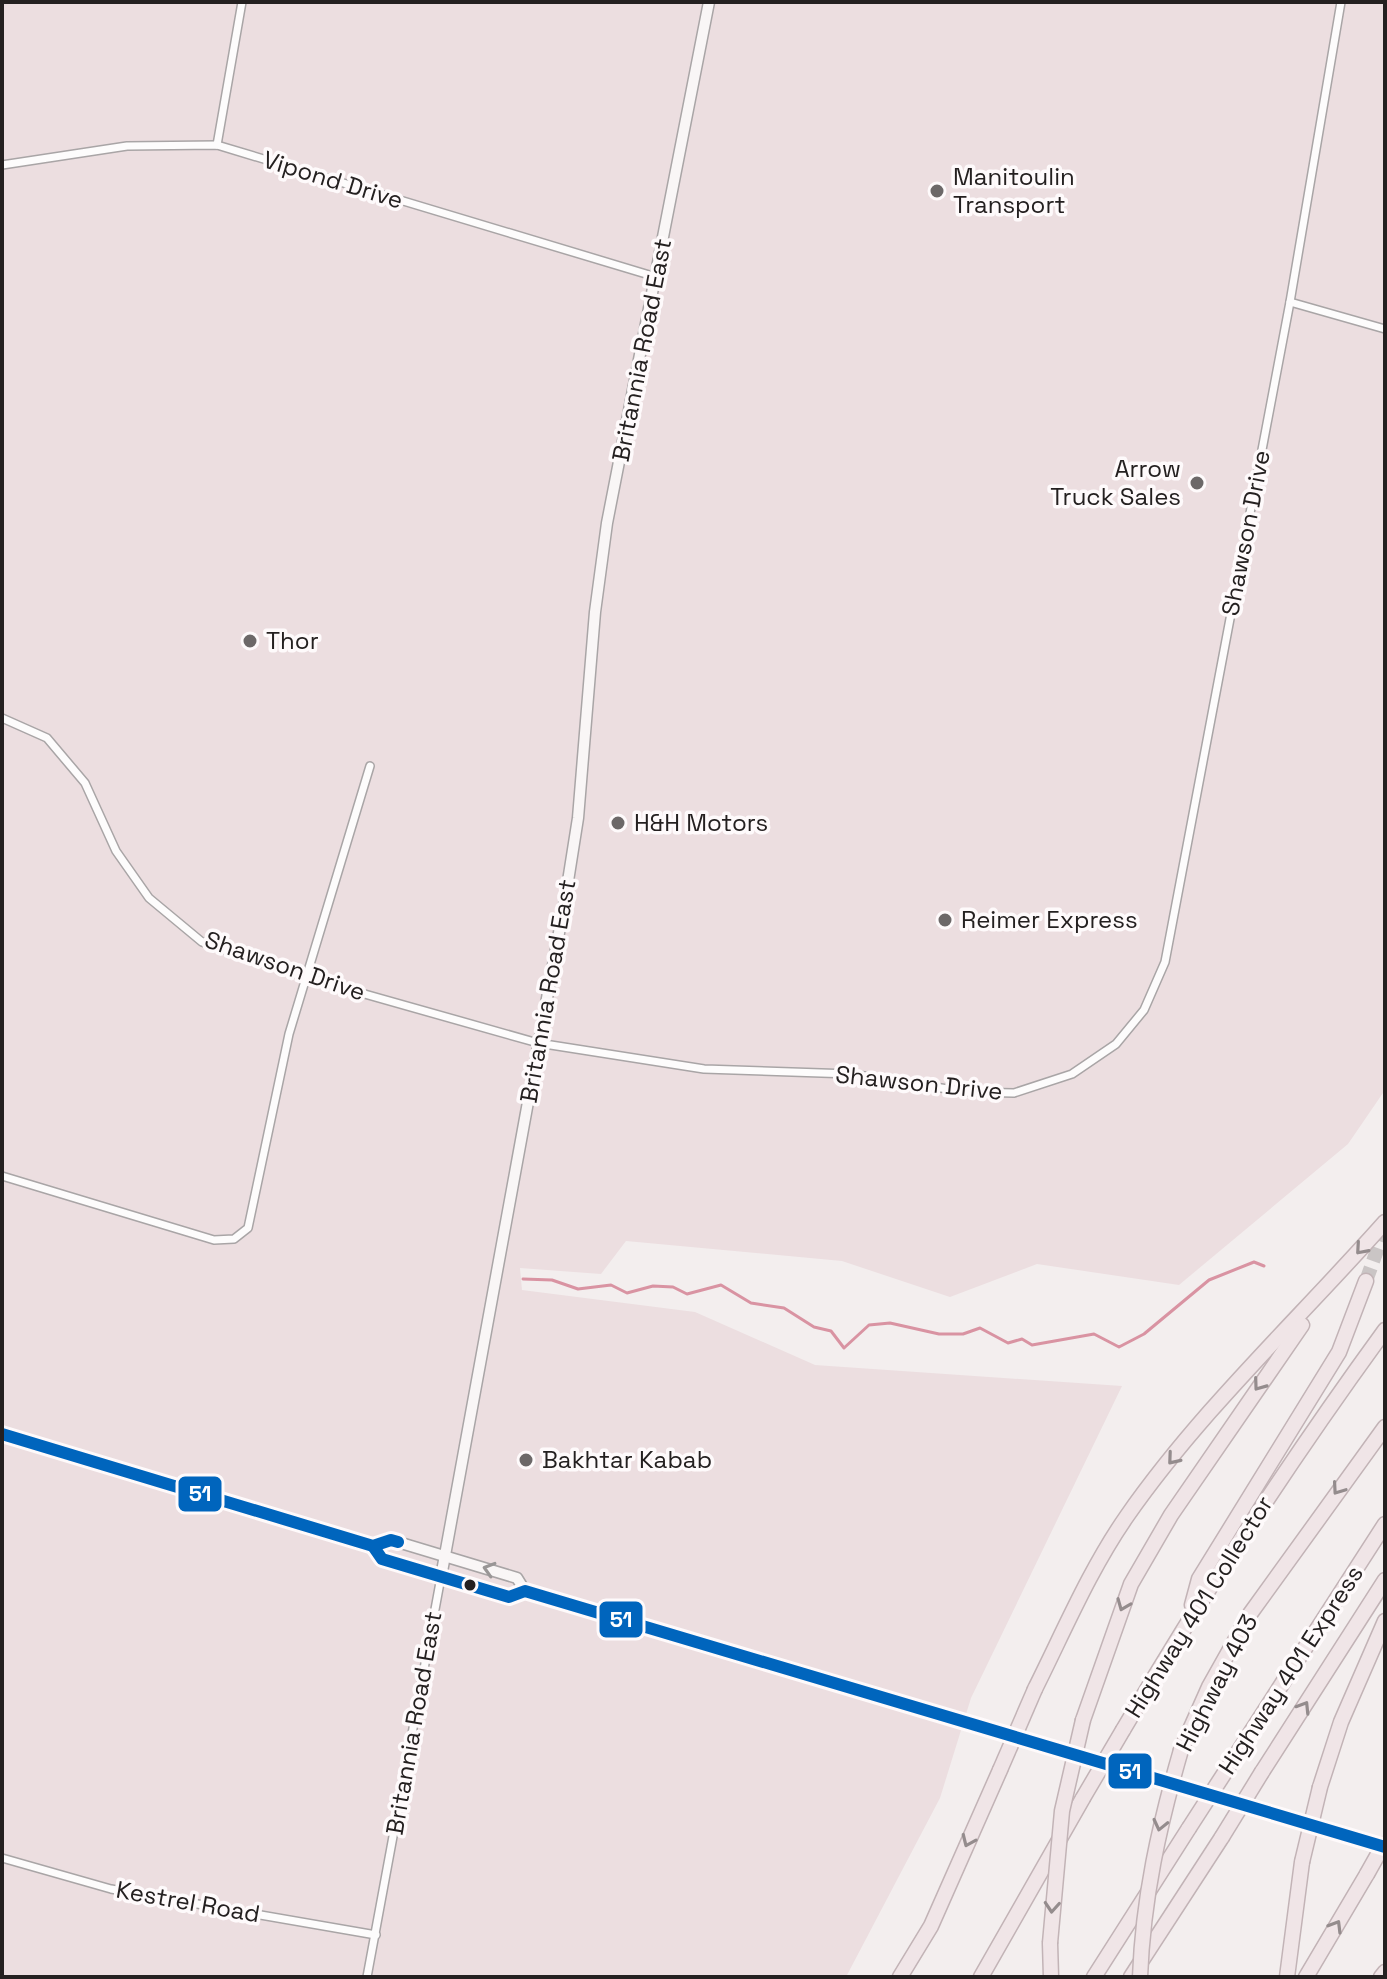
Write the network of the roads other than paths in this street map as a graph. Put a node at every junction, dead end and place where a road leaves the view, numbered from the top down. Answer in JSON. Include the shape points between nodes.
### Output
{"nodes":[{"id":1,"x":242,"y":2,"type":"edge"},
{"id":2,"x":709,"y":2,"type":"edge"},
{"id":3,"x":1341,"y":2,"type":"edge"},
{"id":4,"x":217,"y":145,"type":"junction"},
{"id":5,"x":2,"y":165,"type":"edge"},
{"id":6,"x":656,"y":277,"type":"junction"},
{"id":7,"x":1290,"y":302,"type":"junction"},
{"id":8,"x":1385,"y":329,"type":"edge"},
{"id":9,"x":2,"y":718,"type":"edge"},
{"id":10,"x":370,"y":766,"type":"dead end"},
{"id":11,"x":308,"y":978,"type":"junction"},
{"id":12,"x":538,"y":1043,"type":"junction"},
{"id":13,"x":2,"y":1176,"type":"edge"},
{"id":14,"x":1385,"y":1222,"type":"edge"},
{"id":15,"x":1337,"y":1276,"type":"junction"},
{"id":16,"x":1366,"y":1281,"type":"tunnel mouth"},
{"id":17,"x":1385,"y":1330,"type":"edge"},
{"id":18,"x":1385,"y":1427,"type":"edge"},
{"id":19,"x":2,"y":1434,"type":"edge"},
{"id":20,"x":1385,"y":1524,"type":"edge"},
{"id":21,"x":373,"y":1546,"type":"junction"},
{"id":22,"x":445,"y":1556,"type":"junction"},
{"id":23,"x":441,"y":1577,"type":"junction"},
{"id":24,"x":1385,"y":1580,"type":"edge"},
{"id":25,"x":525,"y":1591,"type":"junction"},
{"id":26,"x":1189,"y":1617,"type":"junction"},
{"id":27,"x":1385,"y":1621,"type":"edge"},
{"id":28,"x":1385,"y":1845,"type":"edge"},
{"id":29,"x":2,"y":1858,"type":"edge"},
{"id":30,"x":376,"y":1935,"type":"junction"},
{"id":31,"x":1385,"y":1972,"type":"edge"},
{"id":32,"x":367,"y":1977,"type":"edge"},
{"id":33,"x":900,"y":1977,"type":"edge"},
{"id":34,"x":981,"y":1977,"type":"edge"},
{"id":35,"x":1051,"y":1977,"type":"edge"},
{"id":36,"x":1094,"y":1977,"type":"edge"},
{"id":37,"x":1131,"y":1977,"type":"edge"},
{"id":38,"x":1140,"y":1977,"type":"edge"},
{"id":39,"x":1287,"y":1977,"type":"edge"},
{"id":40,"x":1306,"y":1977,"type":"edge"},
{"id":41,"x":1381,"y":1977,"type":"edge"}],
"edges":[{"from":1,"to":4,"type":"street"},
{"from":2,"to":6,"type":"main road","name":"Britannia Road East"},
{"from":3,"to":7,"type":"street","name":"Shawson Drive"},
{"from":4,"to":5,"type":"street","name":"Vipond Drive","via":[[127,146]]},
{"from":4,"to":6,"type":"street","name":"Vipond Drive"},
{"from":6,"to":12,"type":"main road","name":"Britannia Road East","via":[[607,523],[578,818]]},
{"from":7,"to":8,"type":"street"},
{"from":7,"to":12,"type":"street","name":"Shawson Drive","via":[[1165,962],[1144,1010],[1116,1044],[1072,1074],[1014,1093],[967,1092],[851,1074],[704,1069]]},
{"from":9,"to":11,"type":"street","name":"Shawson Drive","via":[[47,738],[85,783],[116,851],[149,898],[202,942]]},
{"from":10,"to":11,"type":"street"},
{"from":11,"to":12,"type":"street","name":"Shawson Drive"},
{"from":11,"to":13,"type":"street","via":[[289,1034],[250,1223],[239,1236],[214,1240]]},
{"from":12,"to":22,"type":"main road","name":"Britannia Road East"},
{"from":14,"to":15,"type":"highway","one_way":true},
{"from":15,"to":33,"type":"highway","one_way":true,"bridge":true,"via":[[1223,1399],[1129,1513],[1035,1689],[931,1926]]},
{"from":15,"to":35,"type":"highway","one_way":true,"bridge":true,"via":[[1212,1454],[1131,1584],[1083,1720],[1062,1811]]},
{"from":16,"to":26,"type":"highway","via":[[1339,1352],[1199,1579]]},
{"from":17,"to":26,"type":"highway","name":"Highway 401 Collector","via":[[1298,1450]]},
{"from":18,"to":38,"type":"highway","name":"Highway 403","one_way":true,"bridge":true,"via":[[1250,1614],[1209,1687],[1181,1750],[1151,1864]]},
{"from":19,"to":21,"type":"main road"},
{"from":20,"to":36,"type":"highway","name":"Highway 401 Express","bridge":true},
{"from":21,"to":22,"type":"main road","via":[[391,1540]]},
{"from":21,"to":23,"type":"main road","via":[[382,1559]]},
{"from":22,"to":23,"type":"main road","name":"Britannia Road East"},
{"from":25,"to":22,"type":"main road","one_way":true,"via":[[517,1578]]},
{"from":23,"to":25,"type":"main road","via":[[509,1597]]},
{"from":23,"to":30,"type":"street","name":"Britannia Road East"},
{"from":37,"to":24,"type":"highway","name":"Highway 401 Express","one_way":true,"bridge":true},
{"from":25,"to":28,"type":"main road"},
{"from":26,"to":34,"type":"highway","name":"Highway 401 Collector","bridge":true},
{"from":27,"to":39,"type":"highway","bridge":true,"via":[[1341,1722],[1320,1787],[1302,1862]]},
{"from":40,"to":28,"type":"highway","one_way":true,"bridge":true},
{"from":29,"to":30,"type":"street","name":"Kestrel Road","via":[[111,1889]]},
{"from":30,"to":32,"type":"street","name":"Britannia Road East"},
{"from":31,"to":41,"type":"highway"}]}
